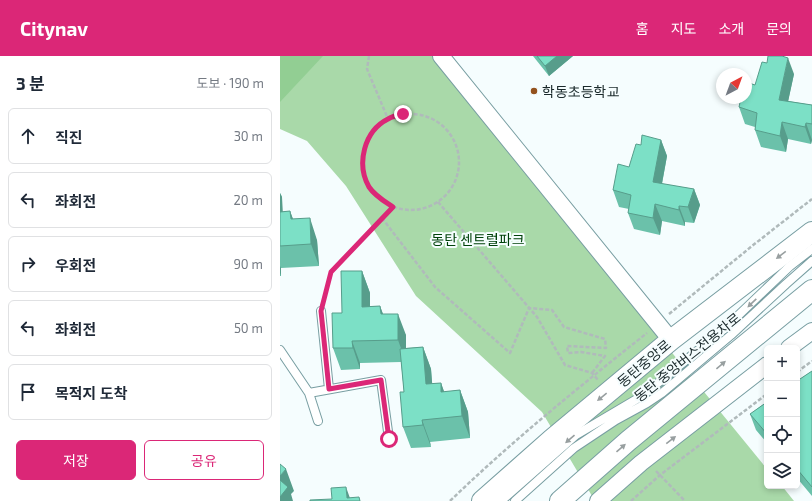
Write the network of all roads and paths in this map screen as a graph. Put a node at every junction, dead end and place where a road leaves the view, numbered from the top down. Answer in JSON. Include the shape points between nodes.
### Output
{"nodes":[{"id":1,"x":369,"y":56,"type":"edge"},
{"id":2,"x":441,"y":56,"type":"edge"},
{"id":3,"x":388,"y":119,"type":"junction"},
{"id":4,"x":812,"y":199,"type":"edge"},
{"id":5,"x":438,"y":202,"type":"junction"},
{"id":6,"x":393,"y":207,"type":"junction"},
{"id":7,"x":382,"y":218,"type":"junction"},
{"id":8,"x":812,"y":232,"type":"edge"},
{"id":9,"x":812,"y":249,"type":"edge"},
{"id":10,"x":812,"y":261,"type":"edge"},
{"id":11,"x":812,"y":290,"type":"edge"},
{"id":12,"x":529,"y":308,"type":"junction"},
{"id":13,"x":321,"y":311,"type":"joint"},
{"id":14,"x":658,"y":324,"type":"junction"},
{"id":15,"x":812,"y":331,"type":"edge"},
{"id":16,"x":671,"y":340,"type":"junction"},
{"id":17,"x":793,"y":345,"type":"edge"},
{"id":18,"x":280,"y":350,"type":"edge"},
{"id":19,"x":812,"y":361,"type":"edge"},
{"id":20,"x":764,"y":367,"type":"edge"},
{"id":21,"x":800,"y":370,"type":"edge"},
{"id":22,"x":329,"y":389,"type":"junction"},
{"id":23,"x":309,"y":393,"type":"junction"},
{"id":24,"x":764,"y":396,"type":"edge"},
{"id":25,"x":318,"y":421,"type":"dead end"},
{"id":26,"x":389,"y":439,"type":"dead end"},
{"id":27,"x":450,"y":501,"type":"edge"},
{"id":28,"x":482,"y":501,"type":"edge"},
{"id":29,"x":501,"y":501,"type":"edge"},
{"id":30,"x":515,"y":501,"type":"edge"},
{"id":31,"x":560,"y":501,"type":"edge"},
{"id":32,"x":598,"y":501,"type":"edge"},
{"id":33,"x":631,"y":501,"type":"edge"}],
"edges":[{"from":1,"to":3,"type":"path","via":[[367,69]]},
{"from":2,"to":14,"type":"street"},
{"from":3,"to":5,"type":"path","via":[[403,114],[419,114],[435,120],[447,130],[456,144],[459,160],[457,176],[449,191]]},
{"from":3,"to":6,"type":"path","via":[[375,128],[362,156],[363,172],[369,187],[379,198]]},
{"from":4,"to":14,"type":"path"},
{"from":5,"to":6,"type":"path","via":[[424,208],[408,210]]},
{"from":5,"to":12,"type":"path"},
{"from":6,"to":7,"type":"path"},
{"from":7,"to":12,"type":"path","via":[[435,287],[510,352]]},
{"from":7,"to":13,"type":"path","via":[[331,272]]},
{"from":8,"to":16,"type":"street","name":"동탄중앙로","one_way":true},
{"from":9,"to":29,"type":"lane","name":"동탄 중앙버스전용차로","one_way":true,"via":[[790,266],[723,330],[642,396],[576,434]]},
{"from":10,"to":30,"type":"lane","name":"동탄 중앙버스전용차로","via":[[731,335],[662,393],[574,448]]},
{"from":31,"to":11,"type":"street","one_way":true,"via":[[634,436]]},
{"from":12,"to":12,"type":"path","via":[[552,310],[564,327],[606,339],[606,348],[567,346],[568,353],[581,352],[605,356],[592,373],[565,365]]},
{"from":13,"to":22,"type":"lane"},
{"from":14,"to":16,"type":"street"},
{"from":14,"to":27,"type":"path","via":[[597,372]]},
{"from":15,"to":17,"type":"street"},
{"from":16,"to":28,"type":"street","name":"동탄중앙로","one_way":true},
{"from":18,"to":23,"type":"lane"},
{"from":19,"to":21,"type":"path"},
{"from":32,"to":20,"type":"street","one_way":true,"via":[[645,460]]},
{"from":22,"to":23,"type":"lane"},
{"from":22,"to":26,"type":"lane","via":[[381,380]]},
{"from":23,"to":25,"type":"lane"},
{"from":24,"to":33,"type":"path","via":[[660,475]]}]}
